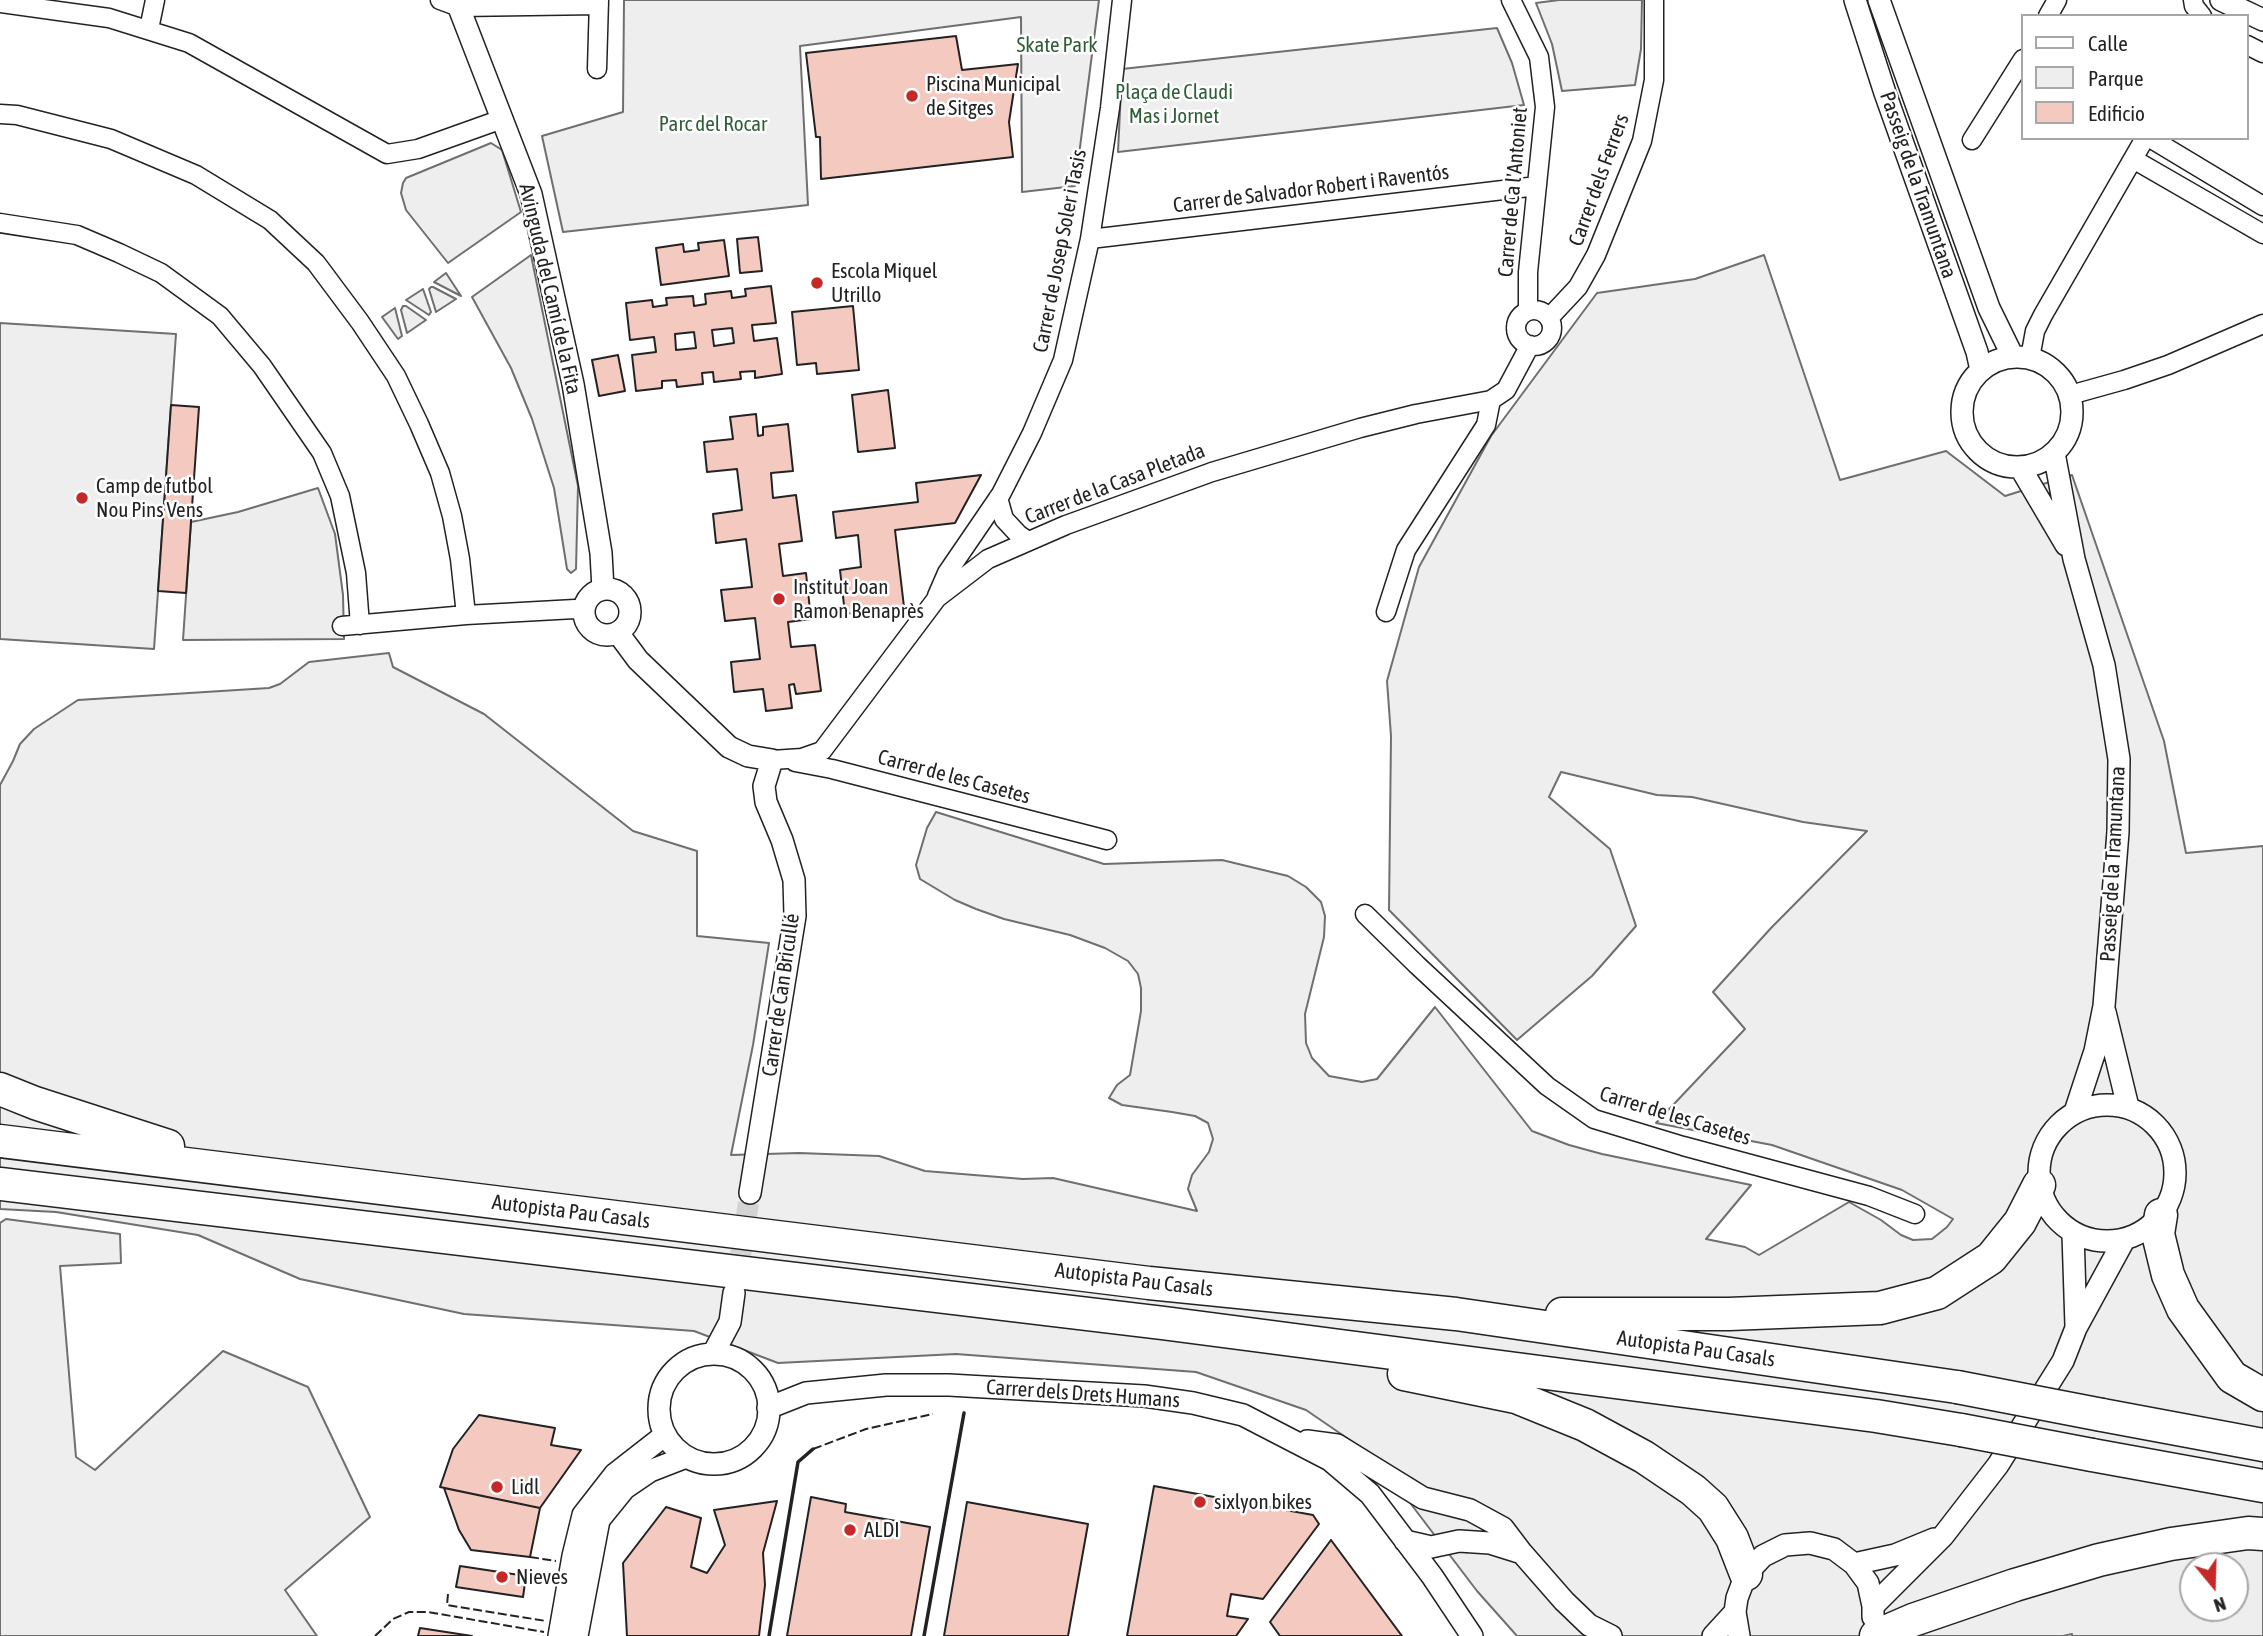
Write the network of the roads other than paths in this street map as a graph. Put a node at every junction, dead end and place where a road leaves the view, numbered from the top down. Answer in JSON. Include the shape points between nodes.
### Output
{"nodes":[{"id":1,"x":155,"y":0,"type":"edge"},
{"id":2,"x":1122,"y":0,"type":"edge"},
{"id":3,"x":1511,"y":0,"type":"edge"},
{"id":4,"x":1654,"y":0,"type":"edge"},
{"id":5,"x":1855,"y":0,"type":"edge"},
{"id":6,"x":1880,"y":0,"type":"edge"},
{"id":7,"x":2221,"y":0,"type":"edge"},
{"id":8,"x":0,"y":2,"type":"edge"},
{"id":9,"x":452,"y":2,"type":"edge"},
{"id":10,"x":599,"y":3,"type":"edge"},
{"id":11,"x":2263,"y":20,"type":"edge"},
{"id":12,"x":149,"y":29,"type":"junction"},
{"id":13,"x":2022,"y":64,"type":"edge"},
{"id":14,"x":597,"y":69,"type":"dead end"},
{"id":15,"x":0,"y":114,"type":"edge"},
{"id":16,"x":502,"y":119,"type":"junction"},
{"id":17,"x":1972,"y":140,"type":"dead end"},
{"id":18,"x":2144,"y":140,"type":"edge"},
{"id":19,"x":2153,"y":140,"type":"edge"},
{"id":20,"x":2133,"y":159,"type":"junction"},
{"id":21,"x":1537,"y":186,"type":"junction"},
{"id":22,"x":2263,"y":206,"type":"edge"},
{"id":23,"x":0,"y":223,"type":"edge"},
{"id":24,"x":2263,"y":234,"type":"edge"},
{"id":25,"x":1090,"y":239,"type":"junction"},
{"id":26,"x":1528,"y":311,"type":"junction"},
{"id":27,"x":1549,"y":318,"type":"junction"},
{"id":28,"x":2263,"y":324,"type":"edge"},
{"id":29,"x":1530,"y":345,"type":"junction"},
{"id":30,"x":2021,"y":357,"type":"junction"},
{"id":31,"x":1981,"y":370,"type":"junction"},
{"id":32,"x":2070,"y":395,"type":"junction"},
{"id":33,"x":1491,"y":400,"type":"junction"},
{"id":34,"x":2054,"y":453,"type":"junction"},
{"id":35,"x":2020,"y":467,"type":"junction"},
{"id":36,"x":998,"y":498,"type":"junction"},
{"id":37,"x":1028,"y":541,"type":"junction"},
{"id":38,"x":2074,"y":559,"type":"junction"},
{"id":39,"x":603,"y":589,"type":"junction"},
{"id":40,"x":937,"y":598,"type":"junction"},
{"id":41,"x":584,"y":612,"type":"junction"},
{"id":42,"x":1386,"y":612,"type":"dead end"},
{"id":43,"x":466,"y":615,"type":"junction"},
{"id":44,"x":618,"y":633,"type":"junction"},
{"id":45,"x":780,"y":760,"type":"junction"},
{"id":46,"x":1107,"y":840,"type":"dead end"},
{"id":47,"x":1365,"y":914,"type":"dead end"},
{"id":48,"x":2104,"y":1006,"type":"junction"},
{"id":49,"x":0,"y":1089,"type":"edge"},
{"id":50,"x":2128,"y":1107,"type":"junction"},
{"id":51,"x":2075,"y":1112,"type":"junction"},
{"id":52,"x":0,"y":1141,"type":"edge"},
{"id":53,"x":296,"y":1177,"type":"junction"},
{"id":54,"x":0,"y":1184,"type":"edge"},
{"id":55,"x":2039,"y":1185,"type":"junction"},
{"id":56,"x":0,"y":1191,"type":"edge"},
{"id":57,"x":52,"y":1191,"type":"junction"},
{"id":58,"x":750,"y":1194,"type":"tunnel mouth"},
{"id":59,"x":1914,"y":1214,"type":"dead end"},
{"id":60,"x":2161,"y":1215,"type":"junction"},
{"id":61,"x":2073,"y":1234,"type":"junction"},
{"id":62,"x":2124,"y":1240,"type":"junction"},
{"id":63,"x":734,"y":1293,"type":"tunnel mouth"},
{"id":64,"x":1456,"y":1314,"type":"junction"},
{"id":65,"x":730,"y":1322,"type":"junction"},
{"id":66,"x":1163,"y":1323,"type":"junction"},
{"id":67,"x":2076,"y":1328,"type":"junction"},
{"id":68,"x":713,"y":1354,"type":"junction"},
{"id":69,"x":738,"y":1360,"type":"junction"},
{"id":70,"x":761,"y":1381,"type":"junction"},
{"id":71,"x":806,"y":1393,"type":"junction"},
{"id":72,"x":2263,"y":1395,"type":"edge"},
{"id":73,"x":768,"y":1408,"type":"junction"},
{"id":74,"x":665,"y":1435,"type":"junction"},
{"id":75,"x":1294,"y":1440,"type":"junction"},
{"id":76,"x":2263,"y":1445,"type":"edge"},
{"id":77,"x":686,"y":1457,"type":"junction"},
{"id":78,"x":2263,"y":1486,"type":"edge"},
{"id":79,"x":2263,"y":1534,"type":"edge"},
{"id":80,"x":1943,"y":1536,"type":"junction"},
{"id":81,"x":1405,"y":1541,"type":"junction"},
{"id":82,"x":1459,"y":1541,"type":"junction"},
{"id":83,"x":1522,"y":1553,"type":"junction"},
{"id":84,"x":1854,"y":1564,"type":"junction"},
{"id":85,"x":1746,"y":1574,"type":"junction"},
{"id":86,"x":1432,"y":1576,"type":"junction"},
{"id":87,"x":1735,"y":1612,"type":"junction"},
{"id":88,"x":1875,"y":1621,"type":"edge"},
{"id":89,"x":559,"y":1636,"type":"edge"},
{"id":90,"x":577,"y":1636,"type":"edge"},
{"id":91,"x":1472,"y":1636,"type":"edge"},
{"id":92,"x":1611,"y":1636,"type":"edge"},
{"id":93,"x":1713,"y":1636,"type":"edge"},
{"id":94,"x":1739,"y":1636,"type":"edge"},
{"id":95,"x":1869,"y":1636,"type":"edge"}],
"edges":[{"from":1,"to":12,"type":"street"},
{"from":2,"to":25,"type":"street","name":"Carrer de Josep Soler i Tasis"},
{"from":3,"to":21,"type":"street","name":"Carrer de Ca l'Antoniet","via":[[1539,57],[1545,107]]},
{"from":4,"to":27,"type":"street","name":"Carrer dels Ferrers","via":[[1654,80],[1642,141],[1596,255],[1578,287]]},
{"from":5,"to":31,"type":"street","name":"Passeig de la Tramuntana"},
{"from":6,"to":30,"type":"street","name":"Passeig de la Tramuntana","via":[[1989,308]]},
{"from":7,"to":11,"type":"street"},
{"from":8,"to":12,"type":"street","via":[[109,18]]},
{"from":9,"to":10,"type":"street"},
{"from":9,"to":16,"type":"street","name":"Avinguda del Camí de la Fita"},
{"from":10,"to":14,"type":"street"},
{"from":12,"to":16,"type":"street","via":[[189,43],[387,153],[418,149]]},
{"from":13,"to":17,"type":"street"},
{"from":15,"to":43,"type":"street","via":[[111,139],[196,175],[270,220],[316,263],[396,376],[419,424],[452,516]]},
{"from":16,"to":39,"type":"street","name":"Avinguda del Camí de la Fita","via":[[531,194],[573,384]]},
{"from":18,"to":20,"type":"street"},
{"from":19,"to":22,"type":"street"},
{"from":20,"to":24,"type":"street"},
{"from":20,"to":30,"type":"street"},
{"from":21,"to":25,"type":"street","name":"Carrer de Salvador Robert i Raventós"},
{"from":21,"to":26,"type":"street","name":"Carrer de Ca l'Antoniet"},
{"from":23,"to":43,"type":"street","via":[[76,235],[119,253],[161,273],[220,316],[262,366],[322,453],[340,496],[356,573],[351,625]]},
{"from":25,"to":36,"type":"street","name":"Carrer de Josep Soler i Tasis","via":[[1063,360]]},
{"from":26,"to":27,"type":"street"},
{"from":26,"to":29,"type":"street","via":[[1516,328],[1520,339]]},
{"from":27,"to":29,"type":"street","via":[[1550,336],[1541,344]]},
{"from":28,"to":32,"type":"street","via":[[2168,365]]},
{"from":29,"to":33,"type":"street","via":[[1506,390]]},
{"from":30,"to":31,"type":"street","via":[[2003,358]]},
{"from":30,"to":32,"type":"street","via":[[2050,367]]},
{"from":31,"to":35,"type":"street","via":[[1966,390],[1961,410],[1964,429],[1988,459]]},
{"from":32,"to":34,"type":"street","via":[[2069,430]]},
{"from":33,"to":37,"type":"street","name":"Carrer de la Casa Pletada","via":[[1305,442],[1158,490]]},
{"from":33,"to":42,"type":"street","via":[[1486,425],[1406,550]]},
{"from":34,"to":35,"type":"street"},
{"from":34,"to":38,"type":"street","name":"Passeig de la Tramuntana"},
{"from":35,"to":38,"type":"street","name":"Passeig de la Tramuntana"},
{"from":36,"to":37,"type":"street","via":[[1004,519]]},
{"from":36,"to":40,"type":"street","name":"Carrer de Josep Soler i Tasis","via":[[947,573]]},
{"from":37,"to":40,"type":"street","name":"Carrer de la Casa Pletada","via":[[988,559]]},
{"from":38,"to":48,"type":"street","name":"Passeig de la Tramuntana","via":[[2104,665],[2119,759]]},
{"from":39,"to":41,"type":"street","via":[[591,596]]},
{"from":39,"to":44,"type":"street","via":[[622,594],[630,608],[626,627]]},
{"from":40,"to":45,"type":"street","name":"Carrer de la Casa Pletada","via":[[828,744],[812,755]]},
{"from":41,"to":43,"type":"street","via":[[575,608]]},
{"from":41,"to":44,"type":"street","via":[[588,626],[598,634]]},
{"from":44,"to":45,"type":"street","via":[[638,660],[729,747],[748,756]]},
{"from":45,"to":46,"type":"street","name":"Carrer de les Casetes","via":[[832,769]]},
{"from":45,"to":58,"type":"street","name":"Carrer de Can Bricullé","via":[[764,786],[794,880],[795,916]]},
{"from":47,"to":59,"type":"street","name":"Carrer de les Casetes","via":[[1547,1086],[1594,1119],[1869,1196]]},
{"from":48,"to":50,"type":"street","name":"Passeig de la Tramuntana"},
{"from":48,"to":51,"type":"street","name":"Passeig de la Tramuntana"},
{"from":49,"to":53,"type":"highway","via":[[158,1144]]},
{"from":50,"to":51,"type":"street","via":[[2101,1104]]},
{"from":50,"to":60,"type":"street","via":[[2151,1120],[2168,1140],[2175,1165],[2173,1191]]},
{"from":51,"to":55,"type":"street","via":[[2052,1130],[2039,1156]]},
{"from":52,"to":53,"type":"highway","name":"Autopista Pau Casals"},
{"from":53,"to":64,"type":"highway","name":"Autopista Pau Casals","via":[[1149,1283]]},
{"from":54,"to":57,"type":"highway","name":"Autopista Pau Casals"},
{"from":55,"to":61,"type":"street","via":[[2050,1213]]},
{"from":55,"to":64,"type":"highway","via":[[2020,1222],[1991,1258],[1937,1293],[1880,1308],[1729,1314]]},
{"from":56,"to":57,"type":"highway"},
{"from":57,"to":66,"type":"highway","name":"Autopista Pau Casals"},
{"from":60,"to":62,"type":"street"},
{"from":60,"to":72,"type":"highway","via":[[2158,1234],[2183,1310],[2232,1377]]},
{"from":61,"to":62,"type":"street","via":[[2098,1241]]},
{"from":61,"to":67,"type":"street"},
{"from":62,"to":67,"type":"street"},
{"from":63,"to":65,"type":"street"},
{"from":64,"to":76,"type":"highway","name":"Autopista Pau Casals","bridge":true,"via":[[1956,1388]]},
{"from":65,"to":68,"type":"street"},
{"from":65,"to":69,"type":"street"},
{"from":66,"to":78,"type":"highway","name":"Autopista Pau Casals","bridge":true,"via":[[1862,1415]]},
{"from":66,"to":85,"type":"highway","via":[[1516,1397],[1585,1425],[1644,1457],[1713,1508],[1732,1538]]},
{"from":67,"to":80,"type":"street","via":[[2063,1361],[1998,1465]]},
{"from":68,"to":69,"type":"street"},
{"from":68,"to":74,"type":"street","via":[[693,1358],[668,1378],[658,1410]]},
{"from":69,"to":70,"type":"street"},
{"from":70,"to":71,"type":"street","name":"Carrer dels Drets Humans"},
{"from":70,"to":73,"type":"street"},
{"from":71,"to":73,"type":"street","name":"Carrer dels Drets Humans"},
{"from":71,"to":75,"type":"street","name":"Carrer dels Drets Humans","via":[[886,1385],[1098,1392],[1193,1403],[1243,1415]]},
{"from":73,"to":77,"type":"street","via":[[759,1440],[743,1455],[715,1464]]},
{"from":74,"to":77,"type":"street"},
{"from":74,"to":89,"type":"street","via":[[615,1474],[583,1515]]},
{"from":75,"to":81,"type":"street","name":"Carrer dels Drets Humans","via":[[1347,1473],[1370,1494]]},
{"from":75,"to":83,"type":"street","via":[[1337,1445],[1423,1498],[1470,1510],[1503,1528]]},
{"from":77,"to":90,"type":"street","via":[[650,1471],[625,1488],[599,1520]]},
{"from":79,"to":88,"type":"highway","via":[[2171,1544],[2099,1560],[1913,1619]]},
{"from":80,"to":84,"type":"street","via":[[1895,1555]]},
{"from":80,"to":88,"type":"street"},
{"from":81,"to":82,"type":"street","via":[[1431,1547]]},
{"from":81,"to":86,"type":"street","name":"Carrer dels Drets Humans"},
{"from":82,"to":83,"type":"street","via":[[1490,1543]]},
{"from":82,"to":86,"type":"street","via":[[1439,1559]]},
{"from":83,"to":92,"type":"street","via":[[1589,1625]]},
{"from":84,"to":85,"type":"street","via":[[1834,1549],[1810,1543],[1785,1545],[1763,1556]]},
{"from":84,"to":88,"type":"street","via":[[1868,1583]]},
{"from":85,"to":87,"type":"street"},
{"from":86,"to":91,"type":"street","name":"Carrer dels Drets Humans"},
{"from":87,"to":93,"type":"street"},
{"from":87,"to":94,"type":"street"},
{"from":88,"to":95,"type":"street"}]}
